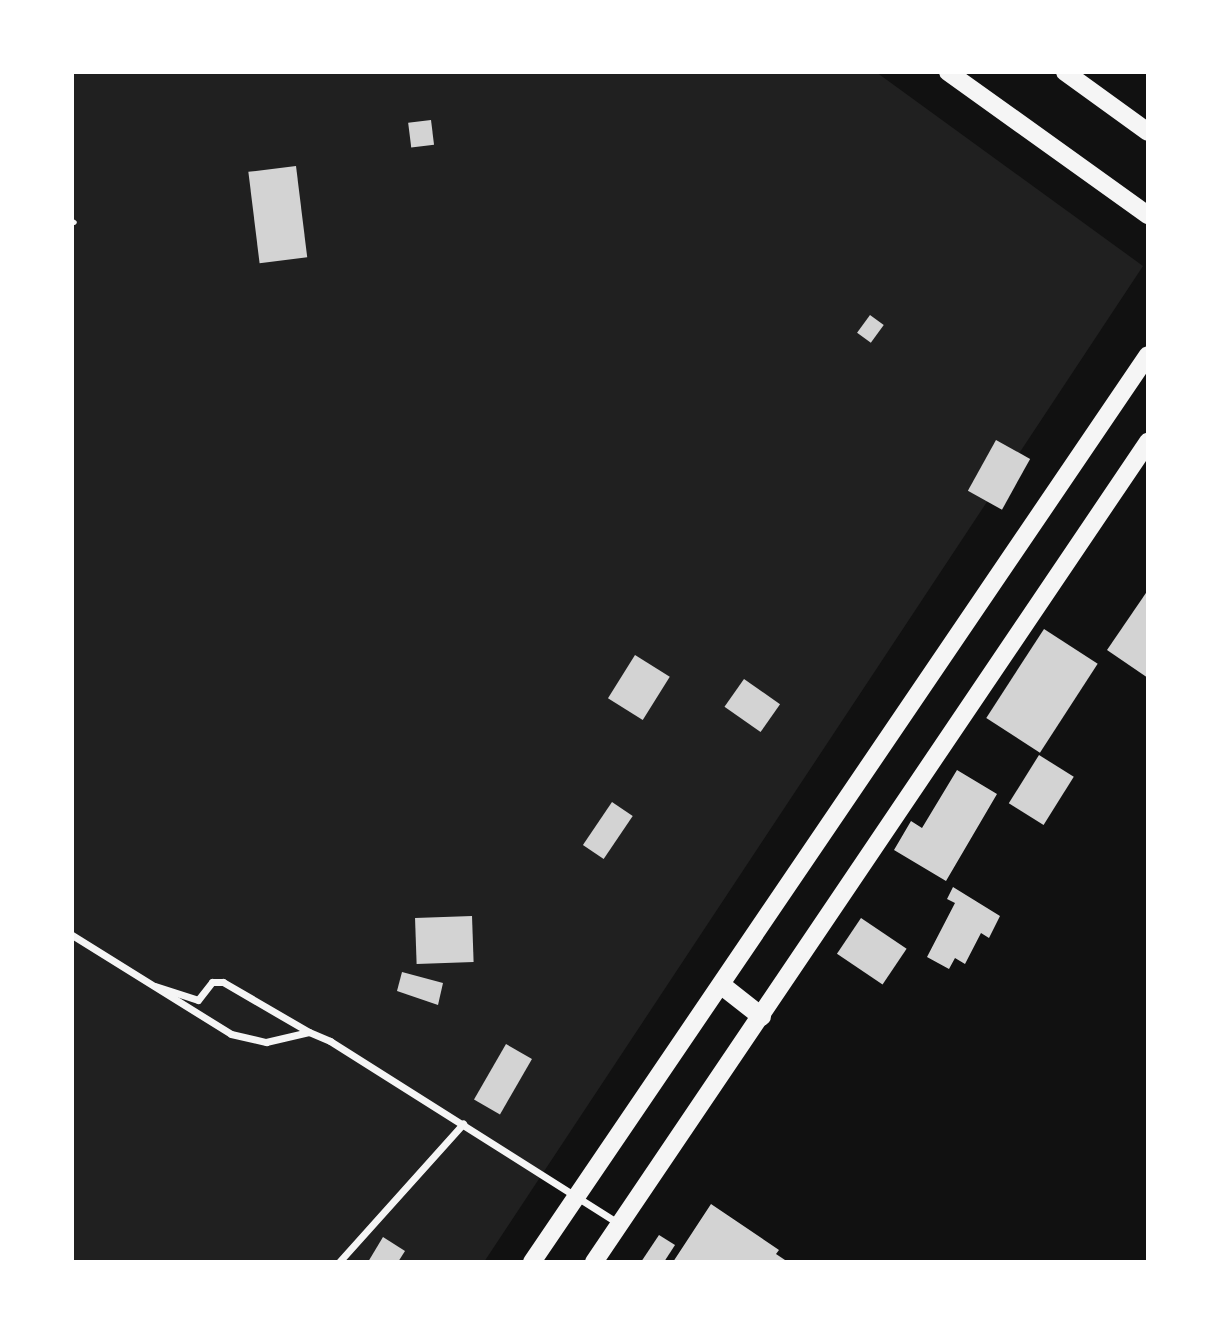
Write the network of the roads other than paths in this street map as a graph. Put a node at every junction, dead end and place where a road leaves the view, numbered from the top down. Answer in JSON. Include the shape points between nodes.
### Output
{"nodes":[{"id":1,"x":948,"y":72,"type":"edge"},
{"id":2,"x":1065,"y":72,"type":"edge"},
{"id":3,"x":1148,"y":132,"type":"edge"},
{"id":4,"x":1148,"y":215,"type":"edge"},
{"id":5,"x":1148,"y":355,"type":"edge"},
{"id":6,"x":1148,"y":442,"type":"edge"},
{"id":7,"x":72,"y":935,"type":"edge"},
{"id":8,"x":142,"y":982,"type":"junction"},
{"id":9,"x":724,"y":987,"type":"junction"},
{"id":10,"x":761,"y":1016,"type":"junction"},
{"id":11,"x":309,"y":1032,"type":"junction"},
{"id":12,"x":463,"y":1124,"type":"junction"},
{"id":13,"x":575,"y":1197,"type":"junction"},
{"id":14,"x":619,"y":1225,"type":"junction"},
{"id":15,"x":340,"y":1262,"type":"edge"},
{"id":16,"x":532,"y":1262,"type":"edge"},
{"id":17,"x":594,"y":1262,"type":"edge"}],
"edges":[{"from":1,"to":4,"type":"main road"},
{"from":2,"to":3,"type":"main road"},
{"from":5,"to":9,"type":"main road"},
{"from":6,"to":10,"type":"main road"},
{"from":7,"to":8,"type":"street"},
{"from":8,"to":11,"type":"street","via":[[231,1034],[266,1042]]},
{"from":8,"to":11,"type":"street","via":[[198,1000],[212,982],[223,982]]},
{"from":9,"to":10,"type":"highway"},
{"from":9,"to":13,"type":"main road"},
{"from":10,"to":14,"type":"main road"},
{"from":11,"to":12,"type":"street"},
{"from":12,"to":13,"type":"street"},
{"from":12,"to":15,"type":"street"},
{"from":13,"to":14,"type":"street"},
{"from":13,"to":16,"type":"main road"},
{"from":14,"to":17,"type":"main road"}]}
